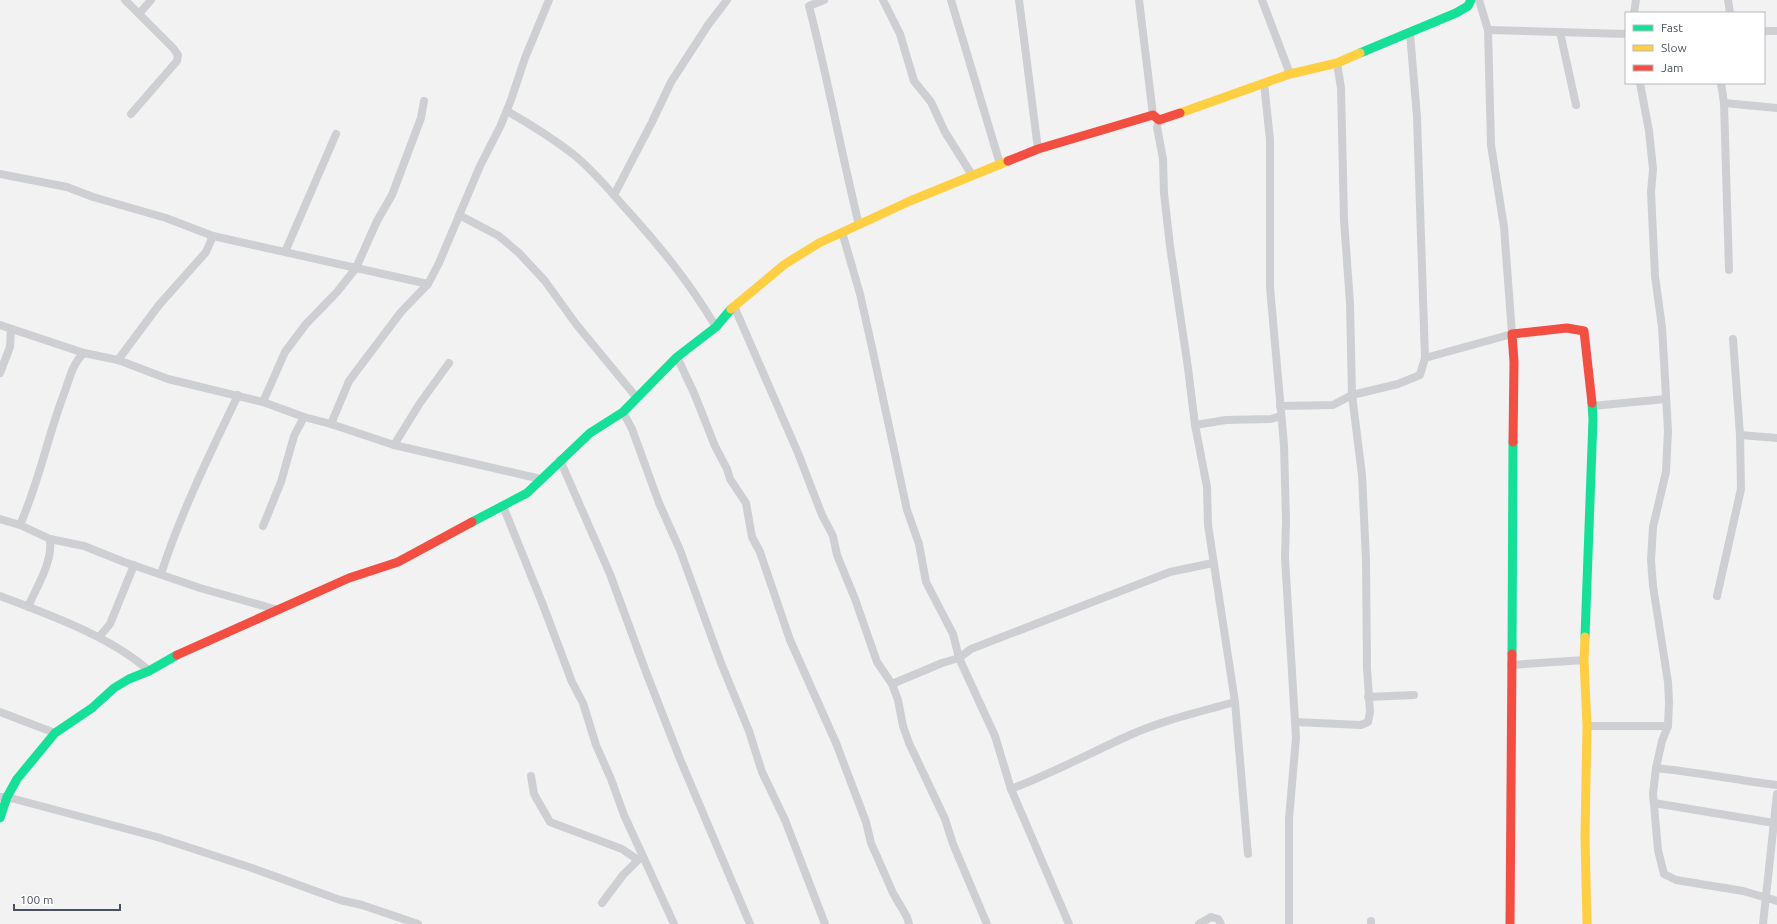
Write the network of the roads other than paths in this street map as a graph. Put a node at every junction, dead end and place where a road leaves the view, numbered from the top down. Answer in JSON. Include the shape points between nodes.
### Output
{"nodes":[{"id":1,"x":125,"y":0,"type":"edge"},
{"id":2,"x":151,"y":0,"type":"edge"},
{"id":3,"x":549,"y":0,"type":"edge"},
{"id":4,"x":727,"y":0,"type":"edge"},
{"id":5,"x":824,"y":0,"type":"edge"},
{"id":6,"x":883,"y":0,"type":"edge"},
{"id":7,"x":951,"y":0,"type":"edge"},
{"id":8,"x":1019,"y":0,"type":"edge"},
{"id":9,"x":1139,"y":0,"type":"edge"},
{"id":10,"x":1262,"y":0,"type":"edge"},
{"id":11,"x":1471,"y":0,"type":"edge"},
{"id":12,"x":1479,"y":0,"type":"edge"},
{"id":13,"x":1636,"y":0,"type":"edge"},
{"id":14,"x":1728,"y":0,"type":"edge"},
{"id":15,"x":808,"y":3,"type":"edge"},
{"id":16,"x":1634,"y":12,"type":"edge"},
{"id":17,"x":1730,"y":12,"type":"edge"},
{"id":18,"x":139,"y":14,"type":"junction"},
{"id":19,"x":1488,"y":30,"type":"junction"},
{"id":20,"x":1765,"y":31,"type":"edge"},
{"id":21,"x":1777,"y":31,"type":"edge"},
{"id":22,"x":1560,"y":32,"type":"junction"},
{"id":23,"x":1410,"y":33,"type":"junction"},
{"id":24,"x":1625,"y":34,"type":"edge"},
{"id":25,"x":1337,"y":63,"type":"junction"},
{"id":26,"x":1290,"y":74,"type":"junction"},
{"id":27,"x":1264,"y":83,"type":"junction"},
{"id":28,"x":1640,"y":84,"type":"edge"},
{"id":29,"x":1721,"y":84,"type":"edge"},
{"id":30,"x":424,"y":101,"type":"dead end"},
{"id":31,"x":1724,"y":103,"type":"junction"},
{"id":32,"x":1576,"y":105,"type":"dead end"},
{"id":33,"x":1777,"y":108,"type":"edge"},
{"id":34,"x":507,"y":111,"type":"junction"},
{"id":35,"x":131,"y":114,"type":"dead end"},
{"id":36,"x":1156,"y":117,"type":"junction"},
{"id":37,"x":336,"y":134,"type":"dead end"},
{"id":38,"x":1038,"y":149,"type":"junction"},
{"id":39,"x":1000,"y":164,"type":"junction"},
{"id":40,"x":0,"y":174,"type":"edge"},
{"id":41,"x":972,"y":176,"type":"junction"},
{"id":42,"x":614,"y":195,"type":"junction"},
{"id":43,"x":459,"y":215,"type":"junction"},
{"id":44,"x":859,"y":224,"type":"junction"},
{"id":45,"x":842,"y":232,"type":"junction"},
{"id":46,"x":213,"y":236,"type":"junction"},
{"id":47,"x":285,"y":252,"type":"junction"},
{"id":48,"x":356,"y":268,"type":"junction"},
{"id":49,"x":1729,"y":270,"type":"dead end"},
{"id":50,"x":428,"y":284,"type":"junction"},
{"id":51,"x":734,"y":306,"type":"junction"},
{"id":52,"x":0,"y":325,"type":"edge"},
{"id":53,"x":716,"y":327,"type":"junction"},
{"id":54,"x":11,"y":329,"type":"junction"},
{"id":55,"x":1512,"y":334,"type":"junction"},
{"id":56,"x":1733,"y":339,"type":"dead end"},
{"id":57,"x":84,"y":353,"type":"junction"},
{"id":58,"x":678,"y":356,"type":"junction"},
{"id":59,"x":1425,"y":358,"type":"junction"},
{"id":60,"x":118,"y":360,"type":"junction"},
{"id":61,"x":449,"y":363,"type":"dead end"},
{"id":62,"x":0,"y":373,"type":"edge"},
{"id":63,"x":238,"y":395,"type":"junction"},
{"id":64,"x":1352,"y":395,"type":"junction"},
{"id":65,"x":637,"y":398,"type":"junction"},
{"id":66,"x":1666,"y":398,"type":"junction"},
{"id":67,"x":263,"y":402,"type":"junction"},
{"id":68,"x":1280,"y":406,"type":"junction"},
{"id":69,"x":1592,"y":406,"type":"junction"},
{"id":70,"x":623,"y":412,"type":"junction"},
{"id":71,"x":1281,"y":416,"type":"junction"},
{"id":72,"x":304,"y":417,"type":"junction"},
{"id":73,"x":330,"y":424,"type":"junction"},
{"id":74,"x":1195,"y":425,"type":"junction"},
{"id":75,"x":1740,"y":435,"type":"junction"},
{"id":76,"x":1777,"y":438,"type":"edge"},
{"id":77,"x":394,"y":445,"type":"junction"},
{"id":78,"x":560,"y":460,"type":"junction"},
{"id":79,"x":540,"y":479,"type":"junction"},
{"id":80,"x":502,"y":506,"type":"junction"},
{"id":81,"x":0,"y":519,"type":"edge"},
{"id":82,"x":20,"y":525,"type":"junction"},
{"id":83,"x":263,"y":526,"type":"dead end"},
{"id":84,"x":50,"y":539,"type":"junction"},
{"id":85,"x":1214,"y":564,"type":"junction"},
{"id":86,"x":134,"y":565,"type":"junction"},
{"id":87,"x":162,"y":574,"type":"junction"},
{"id":88,"x":0,"y":596,"type":"edge"},
{"id":89,"x":1717,"y":596,"type":"dead end"},
{"id":90,"x":28,"y":606,"type":"junction"},
{"id":91,"x":279,"y":610,"type":"junction"},
{"id":92,"x":99,"y":638,"type":"junction"},
{"id":93,"x":959,"y":658,"type":"junction"},
{"id":94,"x":1584,"y":660,"type":"junction"},
{"id":95,"x":1512,"y":665,"type":"junction"},
{"id":96,"x":149,"y":671,"type":"junction"},
{"id":97,"x":892,"y":684,"type":"junction"},
{"id":98,"x":1414,"y":695,"type":"dead end"},
{"id":99,"x":1368,"y":697,"type":"junction"},
{"id":100,"x":1235,"y":702,"type":"junction"},
{"id":101,"x":0,"y":712,"type":"edge"},
{"id":102,"x":1295,"y":722,"type":"junction"},
{"id":103,"x":1587,"y":726,"type":"junction"},
{"id":104,"x":1668,"y":726,"type":"junction"},
{"id":105,"x":55,"y":733,"type":"junction"},
{"id":106,"x":1656,"y":768,"type":"junction"},
{"id":107,"x":530,"y":776,"type":"dead end"},
{"id":108,"x":1777,"y":785,"type":"edge"},
{"id":109,"x":1011,"y":789,"type":"junction"},
{"id":110,"x":1777,"y":794,"type":"edge"},
{"id":111,"x":4,"y":797,"type":"edge"},
{"id":112,"x":1654,"y":804,"type":"junction"},
{"id":113,"x":0,"y":818,"type":"edge"},
{"id":114,"x":1774,"y":823,"type":"junction"},
{"id":115,"x":1248,"y":854,"type":"dead end"},
{"id":116,"x":640,"y":857,"type":"junction"},
{"id":117,"x":1766,"y":899,"type":"junction"},
{"id":118,"x":1777,"y":901,"type":"edge"},
{"id":119,"x":602,"y":903,"type":"dead end"},
{"id":120,"x":418,"y":924,"type":"edge"},
{"id":121,"x":674,"y":924,"type":"edge"},
{"id":122,"x":750,"y":924,"type":"edge"},
{"id":123,"x":825,"y":924,"type":"edge"},
{"id":124,"x":909,"y":924,"type":"edge"},
{"id":125,"x":987,"y":924,"type":"edge"},
{"id":126,"x":1069,"y":924,"type":"edge"},
{"id":127,"x":1199,"y":924,"type":"edge"},
{"id":128,"x":1221,"y":924,"type":"edge"},
{"id":129,"x":1288,"y":924,"type":"edge"},
{"id":130,"x":1510,"y":924,"type":"edge"},
{"id":131,"x":1587,"y":924,"type":"edge"},
{"id":132,"x":1763,"y":924,"type":"edge"}],
"edges":[{"from":1,"to":18,"type":"street"},
{"from":2,"to":18,"type":"street"},
{"from":3,"to":34,"type":"street"},
{"from":4,"to":42,"type":"street","via":[[671,82]]},
{"from":5,"to":15,"type":"street"},
{"from":6,"to":41,"type":"street","via":[[900,34],[914,81],[931,102],[945,132]]},
{"from":7,"to":39,"type":"street"},
{"from":8,"to":38,"type":"street"},
{"from":9,"to":36,"type":"street"},
{"from":10,"to":26,"type":"street"},
{"from":11,"to":23,"type":"street","via":[[1468,6]]},
{"from":12,"to":19,"type":"street"},
{"from":13,"to":16,"type":"street"},
{"from":14,"to":17,"type":"street"},
{"from":15,"to":44,"type":"street"},
{"from":18,"to":35,"type":"street","via":[[178,55],[177,61]]},
{"from":19,"to":22,"type":"street"},
{"from":19,"to":55,"type":"street","via":[[1491,145],[1504,227]]},
{"from":20,"to":21,"type":"street"},
{"from":22,"to":24,"type":"street"},
{"from":22,"to":32,"type":"street"},
{"from":23,"to":25,"type":"street"},
{"from":23,"to":59,"type":"street","via":[[1417,118]]},
{"from":25,"to":26,"type":"street"},
{"from":25,"to":64,"type":"street","via":[[1341,88]]},
{"from":26,"to":27,"type":"street"},
{"from":27,"to":36,"type":"street"},
{"from":27,"to":68,"type":"street","via":[[1270,140],[1270,287]]},
{"from":28,"to":66,"type":"street","via":[[1653,169],[1651,192],[1655,276],[1662,327]]},
{"from":29,"to":31,"type":"street"},
{"from":30,"to":48,"type":"street","via":[[421,118],[392,195]]},
{"from":31,"to":33,"type":"street"},
{"from":31,"to":49,"type":"street"},
{"from":34,"to":42,"type":"street","via":[[532,125],[574,155]]},
{"from":34,"to":43,"type":"street"},
{"from":36,"to":38,"type":"street"},
{"from":36,"to":74,"type":"street","via":[[1163,158],[1167,220]]},
{"from":37,"to":47,"type":"street"},
{"from":38,"to":39,"type":"street"},
{"from":39,"to":41,"type":"street"},
{"from":40,"to":46,"type":"street","via":[[67,187],[166,218]]},
{"from":41,"to":44,"type":"street"},
{"from":42,"to":53,"type":"street","via":[[671,260],[699,297]]},
{"from":43,"to":50,"type":"street"},
{"from":43,"to":65,"type":"street","via":[[499,236],[519,253]]},
{"from":44,"to":45,"type":"street"},
{"from":45,"to":51,"type":"street","via":[[786,264]]},
{"from":45,"to":93,"type":"street","via":[[860,294],[907,510],[919,544],[926,582],[949,625]]},
{"from":46,"to":47,"type":"street"},
{"from":46,"to":60,"type":"street","via":[[206,252],[159,305]]},
{"from":47,"to":48,"type":"street"},
{"from":48,"to":50,"type":"street"},
{"from":48,"to":67,"type":"street","via":[[306,324],[285,352]]},
{"from":50,"to":73,"type":"street","via":[[401,312],[349,381]]},
{"from":51,"to":53,"type":"street"},
{"from":51,"to":97,"type":"street","via":[[822,516],[833,536],[837,555],[856,599],[877,662]]},
{"from":52,"to":54,"type":"street"},
{"from":53,"to":58,"type":"street"},
{"from":54,"to":57,"type":"street"},
{"from":54,"to":62,"type":"street","via":[[10,347]]},
{"from":55,"to":59,"type":"street"},
{"from":55,"to":69,"type":"street","via":[[1568,328],[1584,331]]},
{"from":55,"to":95,"type":"street"},
{"from":56,"to":75,"type":"street"},
{"from":57,"to":60,"type":"street"},
{"from":57,"to":82,"type":"street","via":[[76,359]]},
{"from":58,"to":65,"type":"street"},
{"from":58,"to":124,"type":"street","via":[[730,479],[746,503],[752,537],[760,552],[790,640],[836,743],[872,843]]},
{"from":59,"to":64,"type":"street","via":[[1420,375],[1398,384]]},
{"from":60,"to":63,"type":"street","via":[[168,379]]},
{"from":61,"to":77,"type":"street"},
{"from":63,"to":67,"type":"street"},
{"from":63,"to":87,"type":"street","via":[[171,543]]},
{"from":64,"to":68,"type":"street","via":[[1333,405]]},
{"from":64,"to":99,"type":"street","via":[[1362,475]]},
{"from":65,"to":70,"type":"street"},
{"from":66,"to":69,"type":"street"},
{"from":66,"to":104,"type":"street","via":[[1666,472],[1653,527],[1651,560],[1668,682]]},
{"from":67,"to":72,"type":"street"},
{"from":68,"to":71,"type":"street"},
{"from":69,"to":94,"type":"street"},
{"from":70,"to":78,"type":"street","via":[[590,433]]},
{"from":70,"to":123,"type":"street","via":[[680,550],[749,731],[762,772],[785,820]]},
{"from":71,"to":74,"type":"street"},
{"from":71,"to":102,"type":"street","via":[[1286,521],[1285,558]]},
{"from":72,"to":73,"type":"street"},
{"from":72,"to":83,"type":"street","via":[[294,436],[281,482]]},
{"from":73,"to":77,"type":"street"},
{"from":74,"to":85,"type":"street","via":[[1207,487],[1208,525]]},
{"from":75,"to":76,"type":"street"},
{"from":75,"to":89,"type":"street","via":[[1740,489]]},
{"from":77,"to":79,"type":"street"},
{"from":78,"to":79,"type":"street"},
{"from":78,"to":122,"type":"street","via":[[610,574],[680,759]]},
{"from":79,"to":80,"type":"street","via":[[527,493]]},
{"from":80,"to":91,"type":"street","via":[[398,562],[348,578]]},
{"from":80,"to":116,"type":"street","via":[[541,598],[572,682],[583,703],[596,745]]},
{"from":81,"to":82,"type":"street"},
{"from":82,"to":84,"type":"street"},
{"from":84,"to":86,"type":"street","via":[[84,546]]},
{"from":84,"to":90,"type":"street","via":[[48,561]]},
{"from":85,"to":93,"type":"street","via":[[1170,572],[971,649]]},
{"from":85,"to":100,"type":"street"},
{"from":86,"to":87,"type":"street"},
{"from":86,"to":92,"type":"street","via":[[110,624]]},
{"from":87,"to":91,"type":"street","via":[[200,588]]},
{"from":88,"to":90,"type":"street"},
{"from":90,"to":92,"type":"street"},
{"from":91,"to":96,"type":"street","via":[[172,657]]},
{"from":92,"to":96,"type":"street","via":[[136,659]]},
{"from":93,"to":97,"type":"street"},
{"from":93,"to":109,"type":"street","via":[[995,736]]},
{"from":94,"to":95,"type":"street"},
{"from":94,"to":103,"type":"street"},
{"from":95,"to":130,"type":"street"},
{"from":96,"to":105,"type":"street","via":[[114,688],[92,708]]},
{"from":97,"to":125,"type":"street","via":[[909,743],[945,819]]},
{"from":98,"to":99,"type":"street"},
{"from":99,"to":102,"type":"street","via":[[1370,712],[1365,724]]},
{"from":100,"to":109,"type":"street","via":[[1155,725],[1050,774]]},
{"from":100,"to":115,"type":"street"},
{"from":101,"to":105,"type":"street"},
{"from":102,"to":129,"type":"street","via":[[1289,819]]},
{"from":103,"to":104,"type":"street"},
{"from":103,"to":131,"type":"street"},
{"from":104,"to":106,"type":"street"},
{"from":105,"to":111,"type":"street"},
{"from":106,"to":108,"type":"street"},
{"from":106,"to":112,"type":"street"},
{"from":107,"to":116,"type":"street","via":[[534,794],[550,822]]},
{"from":109,"to":126,"type":"street"},
{"from":110,"to":114,"type":"street"},
{"from":111,"to":113,"type":"street"},
{"from":111,"to":120,"type":"street","via":[[158,837]]},
{"from":112,"to":114,"type":"street"},
{"from":112,"to":117,"type":"street","via":[[1658,850],[1664,874],[1676,880],[1743,891]]},
{"from":114,"to":117,"type":"street"},
{"from":116,"to":119,"type":"street"},
{"from":116,"to":121,"type":"street"},
{"from":117,"to":118,"type":"street"},
{"from":117,"to":132,"type":"street"},
{"from":127,"to":128,"type":"street","via":[[1211,917],[1218,919]]}]}
